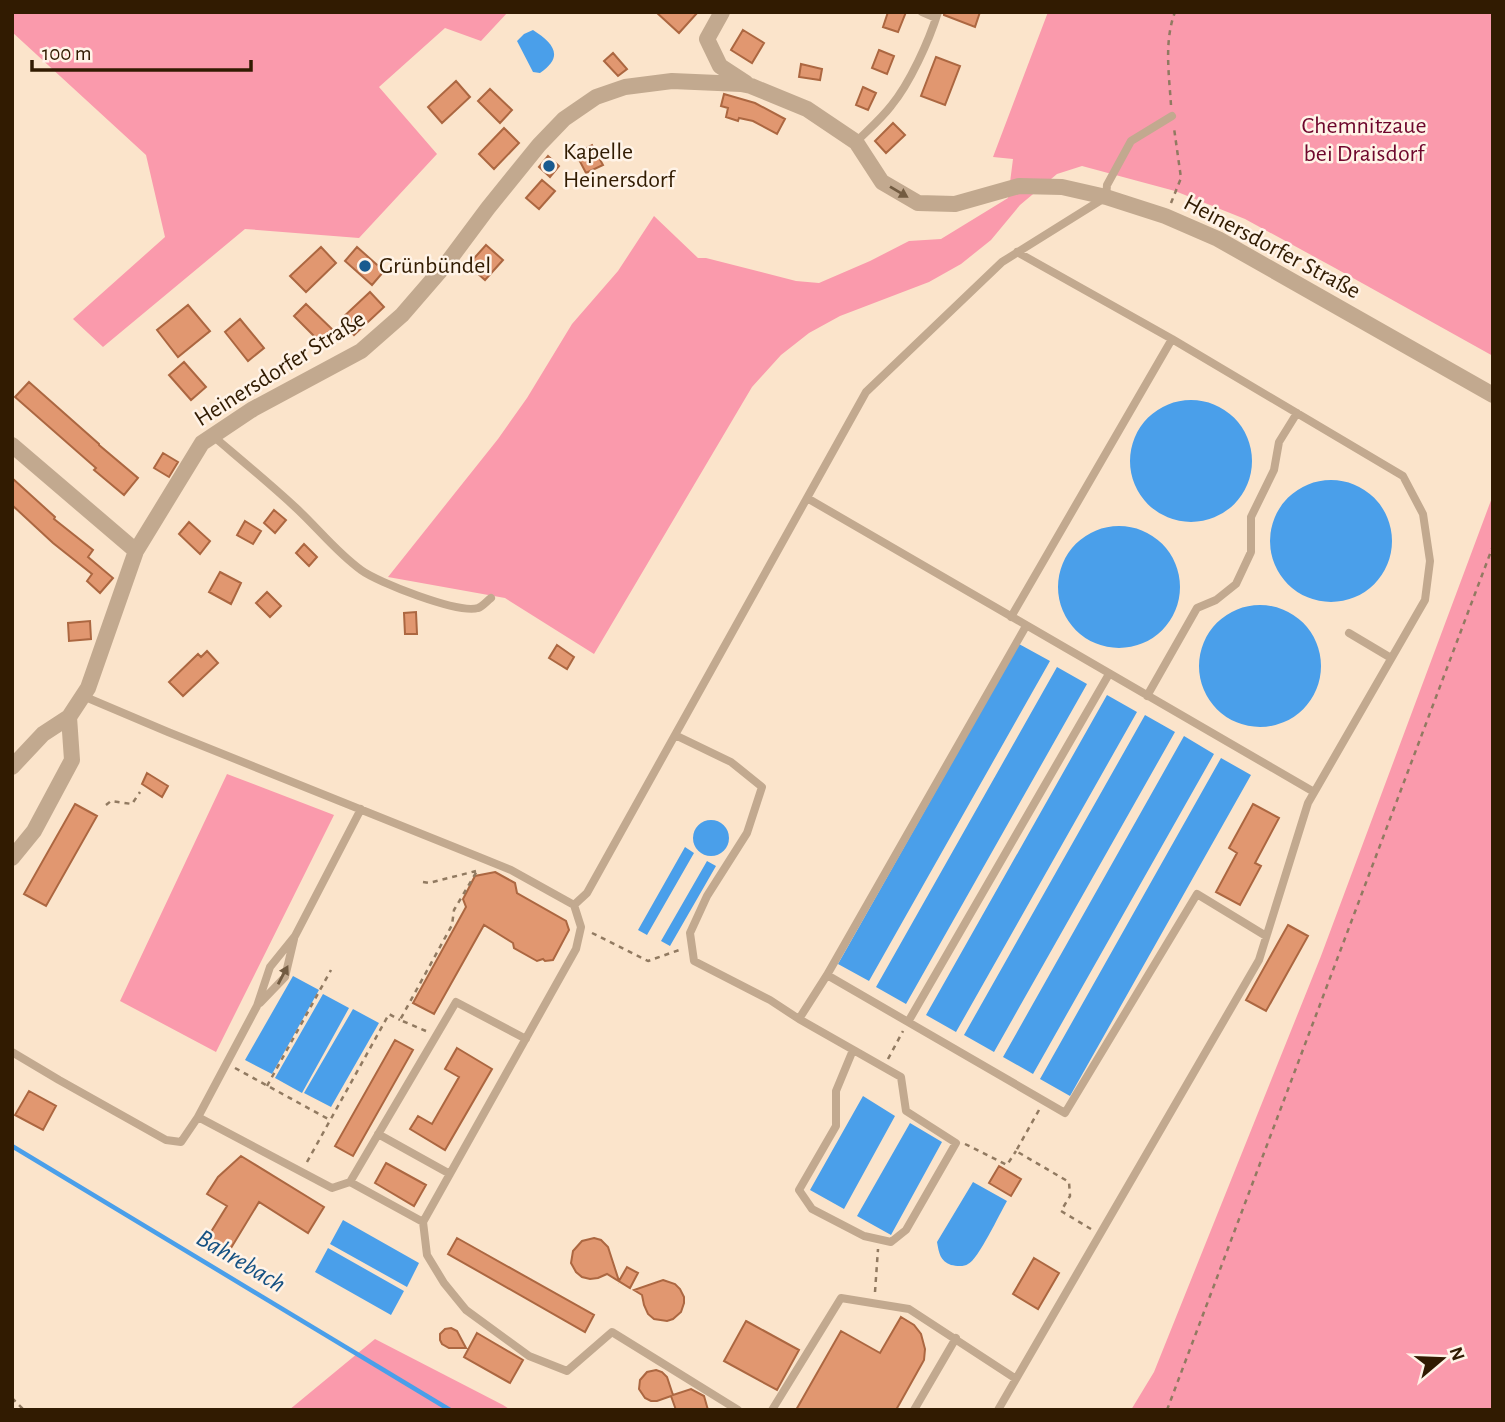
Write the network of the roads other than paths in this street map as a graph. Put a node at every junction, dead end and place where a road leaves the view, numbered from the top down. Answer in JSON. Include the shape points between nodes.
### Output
{"nodes":[{"id":1,"x":722,"y":12,"type":"edge"},
{"id":2,"x":922,"y":12,"type":"edge"},
{"id":3,"x":937,"y":15,"type":"edge"},
{"id":4,"x":745,"y":84,"type":"junction"},
{"id":5,"x":1172,"y":117,"type":"road end"},
{"id":6,"x":856,"y":142,"type":"junction"},
{"id":7,"x":1107,"y":197,"type":"junction"},
{"id":8,"x":1017,"y":252,"type":"junction"},
{"id":9,"x":1172,"y":339,"type":"junction"},
{"id":10,"x":1493,"y":395,"type":"edge"},
{"id":11,"x":1297,"y":413,"type":"junction"},
{"id":12,"x":213,"y":435,"type":"junction"},
{"id":13,"x":12,"y":444,"type":"edge"},
{"id":14,"x":807,"y":498,"type":"junction"},
{"id":15,"x":136,"y":551,"type":"junction"},
{"id":16,"x":491,"y":598,"type":"dead end"},
{"id":17,"x":1011,"y":617,"type":"junction"},
{"id":18,"x":1026,"y":626,"type":"junction"},
{"id":19,"x":1349,"y":633,"type":"dead end"},
{"id":20,"x":1391,"y":658,"type":"junction"},
{"id":21,"x":1109,"y":674,"type":"junction"},
{"id":22,"x":83,"y":696,"type":"junction"},
{"id":23,"x":1147,"y":696,"type":"junction"},
{"id":24,"x":69,"y":717,"type":"junction"},
{"id":25,"x":675,"y":735,"type":"junction"},
{"id":26,"x":12,"y":767,"type":"edge"},
{"id":27,"x":1314,"y":792,"type":"junction"},
{"id":28,"x":361,"y":809,"type":"junction"},
{"id":29,"x":12,"y":858,"type":"edge"},
{"id":30,"x":573,"y":905,"type":"junction"},
{"id":31,"x":295,"y":936,"type":"junction"},
{"id":32,"x":1266,"y":936,"type":"junction"},
{"id":33,"x":827,"y":975,"type":"junction"},
{"id":34,"x":257,"y":1006,"type":"junction"},
{"id":35,"x":799,"y":1019,"type":"junction"},
{"id":36,"x":908,"y":1022,"type":"junction"},
{"id":37,"x":526,"y":1039,"type":"junction"},
{"id":38,"x":853,"y":1050,"type":"junction"},
{"id":39,"x":12,"y":1052,"type":"edge"},
{"id":40,"x":198,"y":1117,"type":"junction"},
{"id":41,"x":378,"y":1133,"type":"junction"},
{"id":42,"x":450,"y":1174,"type":"junction"},
{"id":43,"x":350,"y":1182,"type":"junction"},
{"id":44,"x":423,"y":1222,"type":"junction"},
{"id":45,"x":956,"y":1339,"type":"junction"},
{"id":46,"x":1016,"y":1379,"type":"junction"},
{"id":47,"x":738,"y":1410,"type":"edge"},
{"id":48,"x":772,"y":1410,"type":"edge"},
{"id":49,"x":914,"y":1410,"type":"edge"},
{"id":50,"x":998,"y":1410,"type":"edge"}],
"edges":[{"from":1,"to":4,"type":"street","via":[[707,39],[720,66]]},
{"from":2,"to":3,"type":"lane"},
{"from":3,"to":6,"type":"lane","via":[[906,85]]},
{"from":4,"to":6,"type":"street","name":"Heinersdorfer Straße","via":[[807,109]]},
{"from":4,"to":12,"type":"street","name":"Heinersdorfer Straße","via":[[672,81],[625,87],[596,97],[564,119],[539,145],[402,315],[361,351]]},
{"from":5,"to":7,"type":"lane","via":[[1131,141],[1107,184]]},
{"from":6,"to":7,"type":"street","name":"Heinersdorfer Straße","one_way":true,"via":[[882,182],[918,203],[955,204],[1019,186],[1062,187]]},
{"from":7,"to":8,"type":"lane"},
{"from":7,"to":10,"type":"street","name":"Heinersdorfer Straße","via":[[1218,239]]},
{"from":8,"to":9,"type":"lane"},
{"from":8,"to":14,"type":"lane","via":[[866,392]]},
{"from":9,"to":11,"type":"lane"},
{"from":9,"to":17,"type":"lane"},
{"from":11,"to":20,"type":"lane","via":[[1403,476],[1423,514],[1430,561],[1425,600]]},
{"from":11,"to":23,"type":"lane","via":[[1279,442],[1274,470],[1251,517],[1251,552],[1237,584],[1196,608]]},
{"from":12,"to":15,"type":"street","name":"Heinersdorfer Straße","via":[[202,443]]},
{"from":12,"to":16,"type":"lane","via":[[363,572],[439,603],[478,608]]},
{"from":13,"to":15,"type":"street"},
{"from":14,"to":17,"type":"lane"},
{"from":14,"to":25,"type":"lane"},
{"from":15,"to":22,"type":"street","name":"Heinersdorfer Straße"},
{"from":17,"to":18,"type":"lane"},
{"from":18,"to":21,"type":"lane"},
{"from":18,"to":33,"type":"lane"},
{"from":19,"to":20,"type":"lane"},
{"from":20,"to":27,"type":"lane"},
{"from":21,"to":23,"type":"lane"},
{"from":21,"to":36,"type":"lane"},
{"from":22,"to":24,"type":"street","name":"Heinersdorfer Straße"},
{"from":22,"to":28,"type":"lane"},
{"from":23,"to":27,"type":"lane"},
{"from":24,"to":26,"type":"street","name":"Heinersdorfer Straße","via":[[43,734]]},
{"from":24,"to":29,"type":"street","via":[[72,760],[34,831]]},
{"from":25,"to":30,"type":"lane","via":[[587,893]]},
{"from":25,"to":35,"type":"lane","via":[[730,762],[762,788],[747,833],[707,896],[690,933],[694,961]]},
{"from":27,"to":32,"type":"lane"},
{"from":28,"to":30,"type":"lane","via":[[511,870]]},
{"from":28,"to":31,"type":"lane"},
{"from":30,"to":37,"type":"lane","via":[[581,927],[576,949]]},
{"from":31,"to":34,"type":"lane","via":[[270,967]]},
{"from":34,"to":31,"type":"lane","one_way":true,"via":[[285,977]]},
{"from":32,"to":36,"type":"lane","via":[[1197,894],[1065,1113]]},
{"from":32,"to":46,"type":"lane","via":[[1259,960]]},
{"from":33,"to":35,"type":"lane"},
{"from":33,"to":36,"type":"lane"},
{"from":34,"to":40,"type":"lane"},
{"from":35,"to":38,"type":"lane"},
{"from":37,"to":41,"type":"lane","via":[[456,1002]]},
{"from":37,"to":42,"type":"lane"},
{"from":38,"to":38,"type":"lane","via":[[901,1077],[906,1111],[956,1143],[906,1230],[891,1242],[864,1236],[813,1209],[799,1191],[835,1126],[836,1091]]},
{"from":39,"to":40,"type":"lane","via":[[166,1140],[181,1142]]},
{"from":40,"to":43,"type":"lane","via":[[332,1188]]},
{"from":41,"to":42,"type":"lane"},
{"from":41,"to":43,"type":"lane"},
{"from":42,"to":44,"type":"lane"},
{"from":43,"to":44,"type":"lane"},
{"from":44,"to":47,"type":"lane","via":[[427,1255],[444,1283],[466,1310],[529,1356],[567,1371],[612,1332]]},
{"from":45,"to":46,"type":"lane"},
{"from":45,"to":48,"type":"lane","via":[[909,1309],[841,1298]]},
{"from":45,"to":49,"type":"lane"},
{"from":46,"to":50,"type":"lane"}]}
